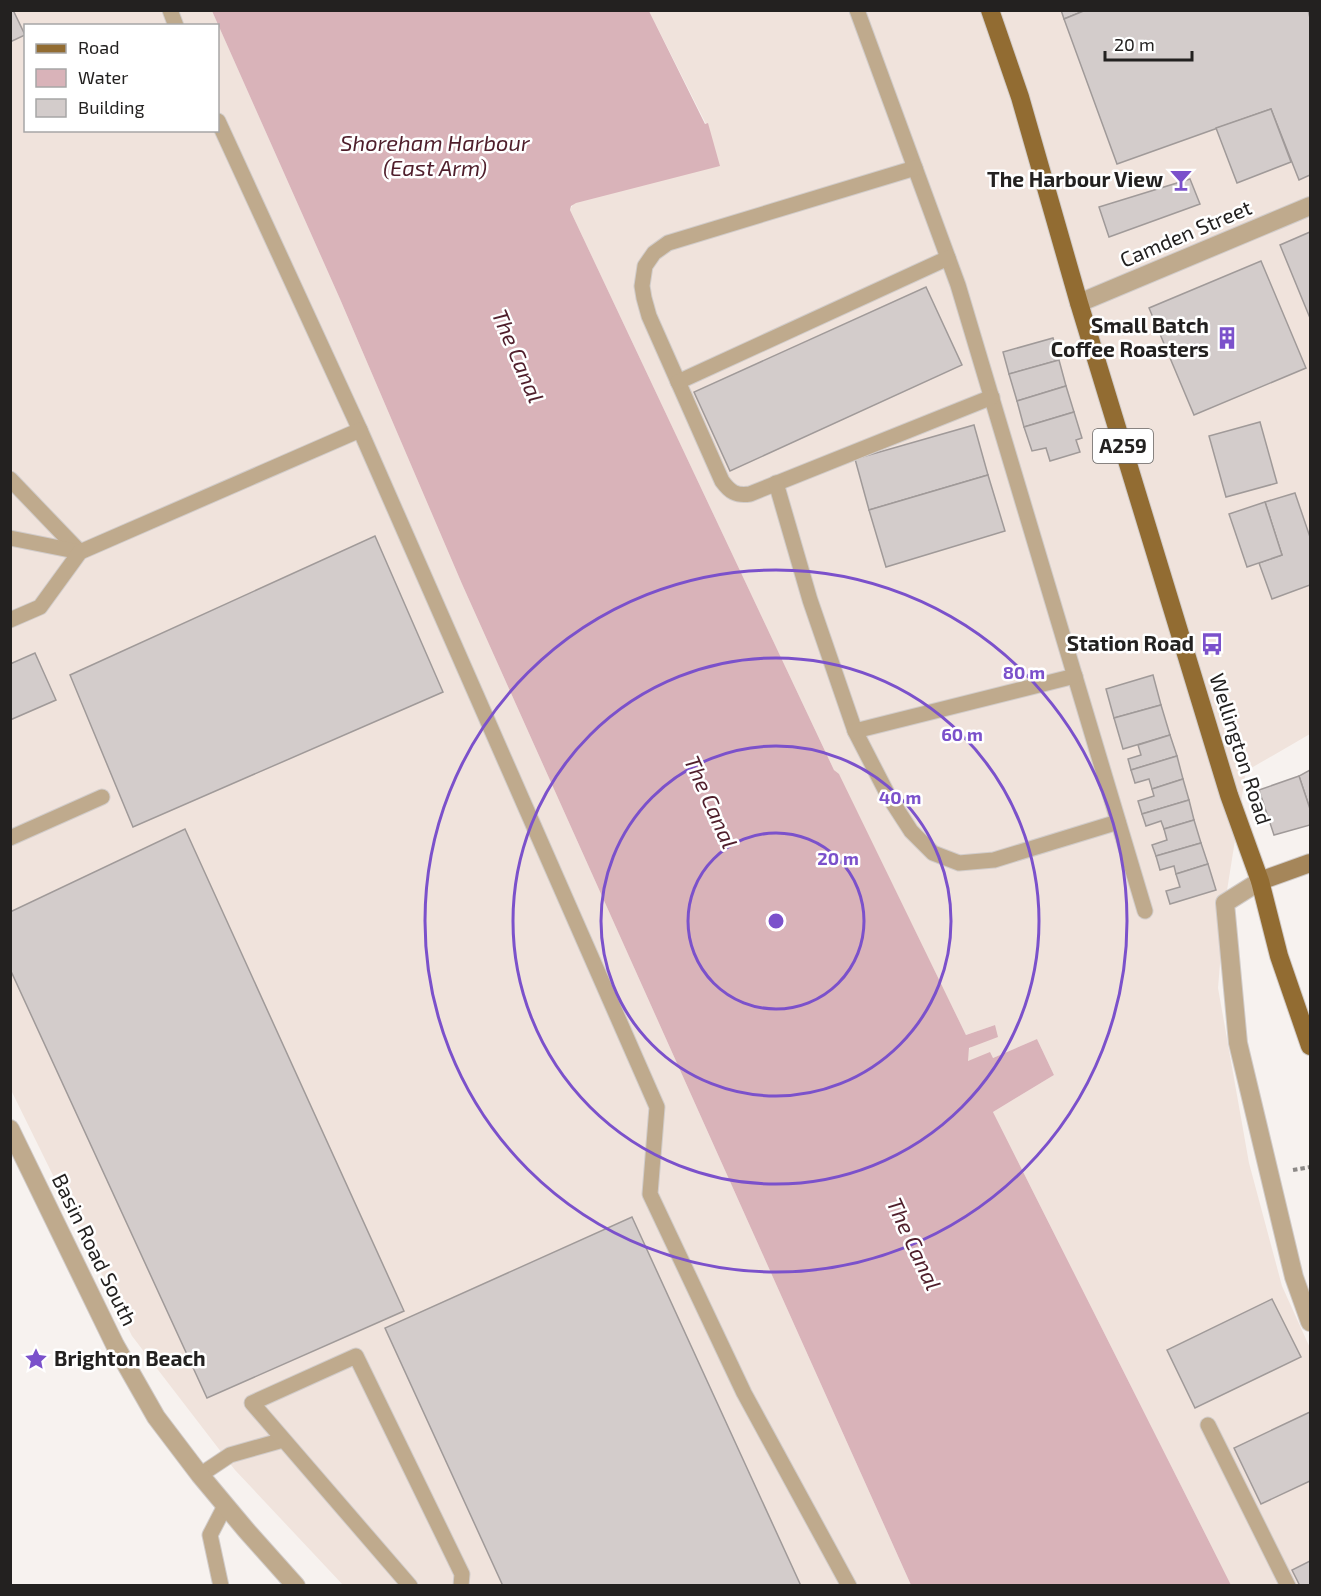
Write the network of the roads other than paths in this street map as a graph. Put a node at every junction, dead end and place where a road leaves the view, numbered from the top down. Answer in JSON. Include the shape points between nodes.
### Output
{"nodes":[{"id":1,"x":857,"y":10,"type":"edge"},
{"id":2,"x":990,"y":10,"type":"edge"},
{"id":3,"x":219,"y":123,"type":"edge"},
{"id":4,"x":915,"y":168,"type":"junction"},
{"id":5,"x":1311,"y":206,"type":"edge"},
{"id":6,"x":948,"y":258,"type":"junction"},
{"id":7,"x":1079,"y":303,"type":"junction"},
{"id":8,"x":678,"y":382,"type":"junction"},
{"id":9,"x":992,"y":397,"type":"junction"},
{"id":10,"x":360,"y":430,"type":"junction"},
{"id":11,"x":10,"y":478,"type":"edge"},
{"id":12,"x":776,"y":483,"type":"junction"},
{"id":13,"x":10,"y":538,"type":"edge"},
{"id":14,"x":80,"y":552,"type":"junction"},
{"id":15,"x":10,"y":620,"type":"edge"},
{"id":16,"x":1075,"y":676,"type":"junction"},
{"id":17,"x":855,"y":731,"type":"junction"},
{"id":18,"x":102,"y":797,"type":"dead end"},
{"id":19,"x":1118,"y":822,"type":"junction"},
{"id":20,"x":10,"y":838,"type":"edge"},
{"id":21,"x":1311,"y":863,"type":"edge"},
{"id":22,"x":1260,"y":881,"type":"junction"},
{"id":23,"x":1145,"y":911,"type":"dead end"},
{"id":24,"x":1311,"y":1046,"type":"edge"},
{"id":25,"x":10,"y":1129,"type":"edge"},
{"id":26,"x":1311,"y":1322,"type":"edge"},
{"id":27,"x":1208,"y":1425,"type":"dead end"},
{"id":28,"x":283,"y":1440,"type":"junction"},
{"id":29,"x":200,"y":1475,"type":"junction"},
{"id":30,"x":225,"y":1506,"type":"junction"},
{"id":31,"x":221,"y":1586,"type":"edge"},
{"id":32,"x":296,"y":1586,"type":"edge"},
{"id":33,"x":410,"y":1586,"type":"edge"},
{"id":34,"x":461,"y":1586,"type":"edge"},
{"id":35,"x":849,"y":1586,"type":"edge"},
{"id":36,"x":1288,"y":1586,"type":"edge"}],
"edges":[{"from":1,"to":4,"type":"lane"},
{"from":2,"to":7,"type":"main road","name":"Wellington Road","number":"A259","via":[[1020,97]]},
{"from":3,"to":10,"type":"lane"},
{"from":4,"to":6,"type":"lane"},
{"from":4,"to":8,"type":"lane","via":[[677,239],[654,253],[645,266],[642,286],[649,316]]},
{"from":5,"to":7,"type":"street","name":"Camden Street"},
{"from":6,"to":8,"type":"lane"},
{"from":6,"to":9,"type":"lane"},
{"from":7,"to":22,"type":"main road","name":"Wellington Road","number":"A259","via":[[1229,795]]},
{"from":8,"to":12,"type":"lane","via":[[727,488],[741,495]]},
{"from":9,"to":12,"type":"lane"},
{"from":9,"to":16,"type":"lane"},
{"from":10,"to":14,"type":"lane"},
{"from":10,"to":35,"type":"lane","via":[[657,1107],[650,1194],[744,1393]]},
{"from":11,"to":14,"type":"lane"},
{"from":12,"to":17,"type":"lane","via":[[810,600]]},
{"from":13,"to":14,"type":"lane"},
{"from":14,"to":15,"type":"lane","via":[[40,607]]},
{"from":16,"to":17,"type":"lane"},
{"from":16,"to":19,"type":"lane"},
{"from":17,"to":19,"type":"lane","via":[[911,831],[933,853],[959,863],[994,860]]},
{"from":18,"to":20,"type":"lane"},
{"from":19,"to":23,"type":"lane"},
{"from":21,"to":22,"type":"main road"},
{"from":22,"to":24,"type":"main road","number":"A259","via":[[1279,956]]},
{"from":22,"to":26,"type":"street","via":[[1225,903],[1238,1043],[1294,1277]]},
{"from":25,"to":29,"type":"street","name":"Basin Road South","via":[[115,1345],[156,1417]]},
{"from":27,"to":36,"type":"lane"},
{"from":28,"to":29,"type":"lane","via":[[230,1455]]},
{"from":28,"to":33,"type":"lane"},
{"from":28,"to":34,"type":"lane","via":[[252,1403],[356,1356],[462,1574]]},
{"from":29,"to":30,"type":"street","name":"Basin Road South"},
{"from":30,"to":31,"type":"lane","via":[[210,1535]]},
{"from":30,"to":32,"type":"street","name":"Basin Road South"}]}
